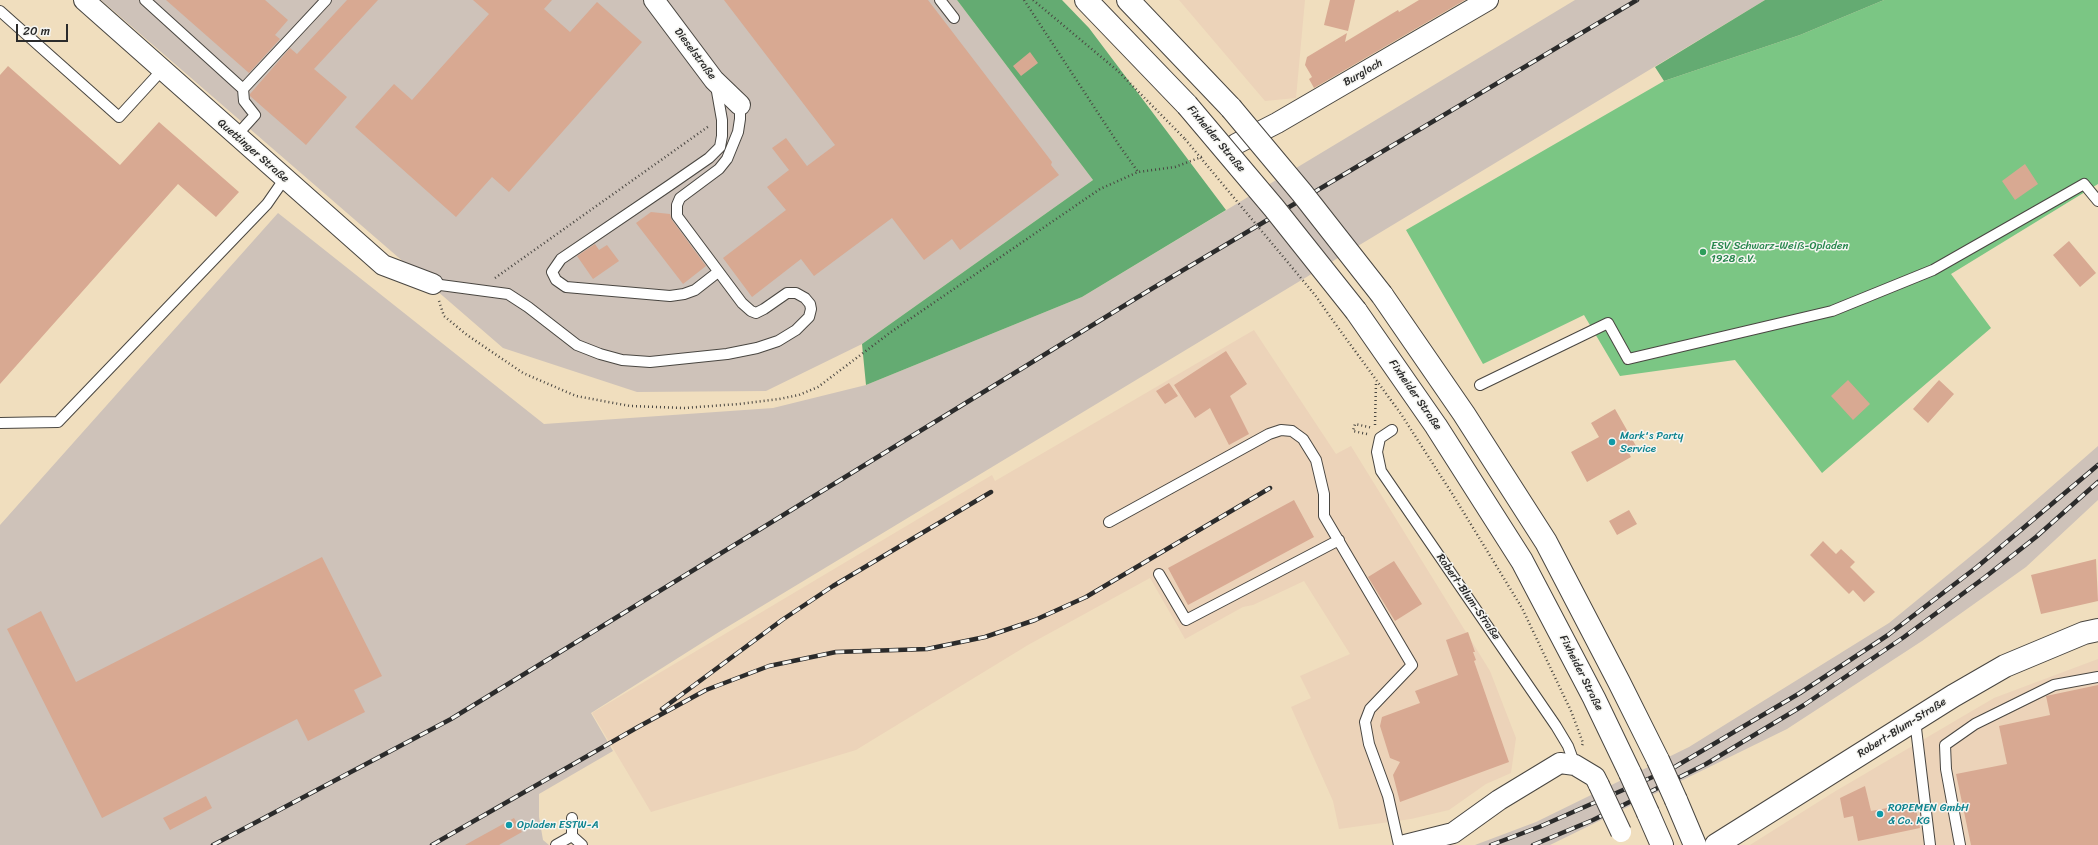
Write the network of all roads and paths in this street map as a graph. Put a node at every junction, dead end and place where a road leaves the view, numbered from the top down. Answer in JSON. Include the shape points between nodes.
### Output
{"nodes":[{"id":1,"x":84,"y":0,"type":"edge"},
{"id":2,"x":145,"y":0,"type":"edge"},
{"id":3,"x":326,"y":0,"type":"edge"},
{"id":4,"x":654,"y":0,"type":"edge"},
{"id":5,"x":940,"y":0,"type":"edge"},
{"id":6,"x":1024,"y":0,"type":"edge"},
{"id":7,"x":1033,"y":0,"type":"edge"},
{"id":8,"x":1086,"y":0,"type":"edge"},
{"id":9,"x":1128,"y":0,"type":"edge"},
{"id":10,"x":1488,"y":0,"type":"edge"},
{"id":11,"x":0,"y":11,"type":"edge"},
{"id":12,"x":954,"y":18,"type":"dead end"},
{"id":13,"x":162,"y":70,"type":"junction"},
{"id":14,"x":714,"y":80,"type":"junction"},
{"id":15,"x":243,"y":89,"type":"junction"},
{"id":16,"x":740,"y":105,"type":"joint"},
{"id":17,"x":722,"y":120,"type":"junction"},
{"id":18,"x":236,"y":136,"type":"junction"},
{"id":19,"x":1236,"y":144,"type":"dead end"},
{"id":20,"x":1209,"y":154,"type":"dead end"},
{"id":21,"x":1138,"y":172,"type":"junction"},
{"id":22,"x":285,"y":178,"type":"junction"},
{"id":23,"x":2098,"y":201,"type":"edge"},
{"id":24,"x":718,"y":272,"type":"junction"},
{"id":25,"x":433,"y":284,"type":"junction"},
{"id":26,"x":478,"y":291,"type":"junction"},
{"id":27,"x":1376,"y":382,"type":"junction"},
{"id":28,"x":1480,"y":385,"type":"dead end"},
{"id":29,"x":0,"y":423,"type":"edge"},
{"id":30,"x":1392,"y":430,"type":"dead end"},
{"id":31,"x":1380,"y":438,"type":"junction"},
{"id":32,"x":1109,"y":522,"type":"dead end"},
{"id":33,"x":1339,"y":540,"type":"junction"},
{"id":34,"x":1159,"y":574,"type":"dead end"},
{"id":35,"x":2098,"y":630,"type":"edge"},
{"id":36,"x":2098,"y":677,"type":"edge"},
{"id":37,"x":1915,"y":720,"type":"junction"},
{"id":38,"x":1575,"y":765,"type":"junction"},
{"id":39,"x":572,"y":818,"type":"dead end"},
{"id":40,"x":572,"y":836,"type":"junction"},
{"id":41,"x":1621,"y":839,"type":"edge"},
{"id":42,"x":1693,"y":841,"type":"edge"},
{"id":43,"x":556,"y":845,"type":"edge"},
{"id":44,"x":582,"y":845,"type":"edge"},
{"id":45,"x":1400,"y":845,"type":"edge"},
{"id":46,"x":1405,"y":845,"type":"edge"},
{"id":47,"x":1662,"y":845,"type":"edge"},
{"id":48,"x":1716,"y":845,"type":"edge"},
{"id":49,"x":1930,"y":845,"type":"edge"},
{"id":50,"x":1960,"y":845,"type":"edge"}],
"edges":[{"from":1,"to":13,"type":"street","name":"Quettinger Straße"},
{"from":2,"to":15,"type":"lane"},
{"from":3,"to":15,"type":"lane"},
{"from":4,"to":14,"type":"street","name":"Dieselstraße"},
{"from":5,"to":12,"type":"lane"},
{"from":6,"to":21,"type":"path"},
{"from":7,"to":27,"type":"path","bridge":true,"via":[[1118,71],[1185,139],[1334,322]]},
{"from":8,"to":47,"type":"main road","name":"Fixheider Straße","bridge":true,"via":[[1187,106],[1274,208],[1356,311],[1436,426],[1522,561],[1594,698]]},
{"from":9,"to":42,"type":"main road","bridge":true,"via":[[1230,108],[1302,193],[1382,295],[1464,414],[1546,542],[1620,682]]},
{"from":10,"to":19,"type":"street","name":"Burgloch","via":[[1284,119]]},
{"from":11,"to":13,"type":"lane","via":[[120,117]]},
{"from":13,"to":18,"type":"street","name":"Quettinger Straße"},
{"from":14,"to":16,"type":"street","name":"Dieselstraße"},
{"from":14,"to":17,"type":"lane"},
{"from":15,"to":18,"type":"lane","via":[[244,101],[254,115]]},
{"from":16,"to":24,"type":"lane","via":[[738,132],[727,159],[718,169],[685,193],[676,211],[680,222]]},
{"from":17,"to":24,"type":"lane","via":[[720,148],[709,158],[561,259],[552,272],[556,280],[566,287],[670,296],[695,290]]},
{"from":17,"to":26,"type":"path"},
{"from":18,"to":22,"type":"street","name":"Quettinger Straße"},
{"from":20,"to":21,"type":"path","via":[[1175,167]]},
{"from":21,"to":25,"type":"path","via":[[1100,189],[891,332],[818,387],[780,399],[684,408],[630,406],[576,396],[523,373],[467,335],[444,316]]},
{"from":22,"to":25,"type":"street","name":"Quettinger Straße","via":[[383,265]]},
{"from":22,"to":29,"type":"lane","via":[[268,204],[58,422]]},
{"from":23,"to":28,"type":"lane","via":[[2084,184],[1933,270],[1832,311],[1628,359],[1608,323]]},
{"from":24,"to":26,"type":"lane","via":[[750,311],[756,313],[792,292],[810,304],[809,317],[796,330],[778,341],[757,348],[727,354],[650,362],[622,360],[576,345],[508,294]]},
{"from":25,"to":26,"type":"lane"},
{"from":27,"to":31,"type":"path","via":[[1375,428],[1355,424],[1353,431]]},
{"from":27,"to":38,"type":"path","via":[[1401,414],[1522,608],[1571,711],[1583,743]]},
{"from":30,"to":31,"type":"lane"},
{"from":31,"to":38,"type":"lane","name":"Robert-Blum-Straße","via":[[1377,452],[1381,471],[1556,726],[1568,746]]},
{"from":32,"to":33,"type":"lane","via":[[1269,434],[1281,430],[1292,431],[1303,439],[1316,460],[1324,494],[1324,516]]},
{"from":33,"to":34,"type":"lane","via":[[1186,620]]},
{"from":33,"to":45,"type":"lane","via":[[1412,665],[1370,709],[1365,722],[1369,744],[1388,796]]},
{"from":35,"to":37,"type":"main road","name":"Robert-Blum-Straße","via":[[2084,633],[2005,666]]},
{"from":36,"to":50,"type":"lane","via":[[2054,685],[1975,724],[1945,745],[1946,770]]},
{"from":37,"to":48,"type":"main road","name":"Robert-Blum-Straße"},
{"from":37,"to":49,"type":"lane"},
{"from":38,"to":41,"type":"street","bridge":true,"via":[[1595,777]]},
{"from":38,"to":46,"type":"street","via":[[1560,763],[1499,800],[1453,833]]},
{"from":39,"to":40,"type":"lane"},
{"from":40,"to":43,"type":"lane"},
{"from":40,"to":44,"type":"lane"}]}
